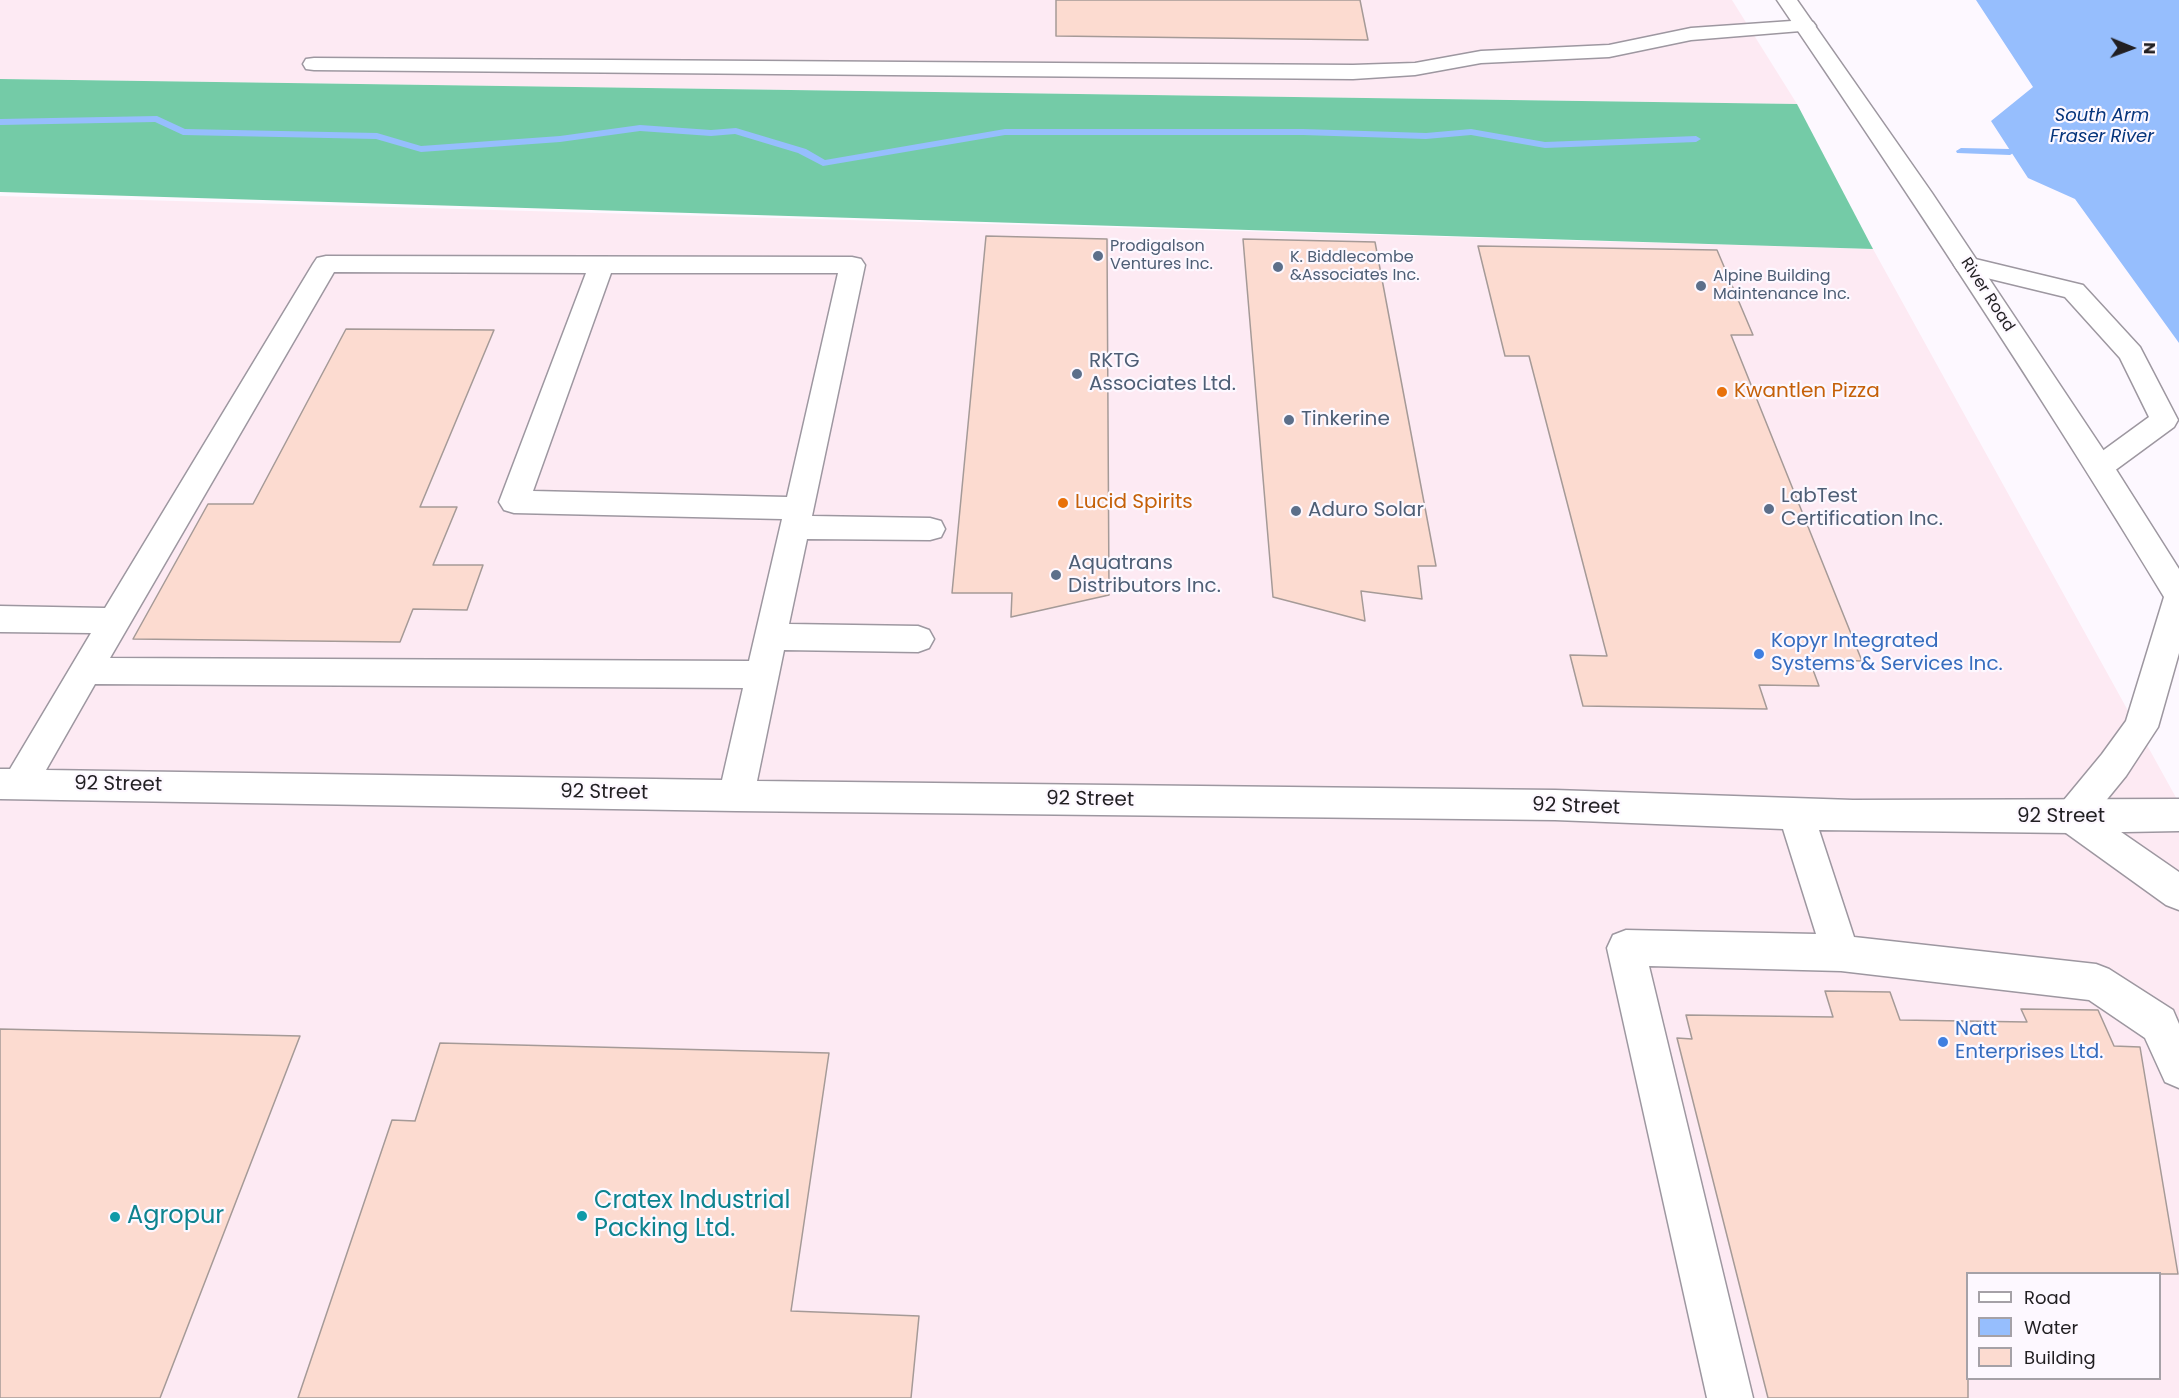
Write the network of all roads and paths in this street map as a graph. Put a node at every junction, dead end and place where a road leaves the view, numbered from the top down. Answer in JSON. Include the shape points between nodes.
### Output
{"nodes":[{"id":1,"x":1787,"y":0,"type":"edge"},
{"id":2,"x":1806,"y":26,"type":"junction"},
{"id":3,"x":314,"y":64,"type":"dead end"},
{"id":4,"x":601,"y":265,"type":"junction"},
{"id":5,"x":1967,"y":265,"type":"junction"},
{"id":6,"x":2100,"y":467,"type":"junction"},
{"id":7,"x":797,"y":517,"type":"junction"},
{"id":8,"x":930,"y":528,"type":"dead end"},
{"id":9,"x":2179,"y":597,"type":"edge"},
{"id":10,"x":0,"y":619,"type":"edge"},
{"id":11,"x":115,"y":621,"type":"junction"},
{"id":12,"x":771,"y":637,"type":"junction"},
{"id":13,"x":918,"y":639,"type":"dead end"},
{"id":14,"x":86,"y":671,"type":"junction"},
{"id":15,"x":763,"y":675,"type":"junction"},
{"id":16,"x":10,"y":784,"type":"edge"},
{"id":17,"x":736,"y":796,"type":"junction"},
{"id":18,"x":1796,"y":814,"type":"junction"},
{"id":19,"x":2179,"y":815,"type":"edge"},
{"id":20,"x":2071,"y":817,"type":"junction"},
{"id":21,"x":2179,"y":893,"type":"edge"},
{"id":22,"x":1841,"y":953,"type":"junction"},
{"id":23,"x":2179,"y":1068,"type":"edge"},
{"id":24,"x":1730,"y":1398,"type":"edge"}],
"edges":[{"from":1,"to":2,"type":"street","name":"River Road"},
{"from":2,"to":3,"type":"street","via":[[1692,34],[1609,51],[1481,57],[1415,69],[1353,72]]},
{"from":2,"to":5,"type":"street","name":"River Road"},
{"from":4,"to":7,"type":"street","via":[[852,265]]},
{"from":4,"to":7,"type":"street","via":[[514,502]]},
{"from":4,"to":11,"type":"street","via":[[326,264]]},
{"from":5,"to":6,"type":"street","name":"River Road"},
{"from":5,"to":6,"type":"street","via":[[2074,291],[2131,353],[2164,420]]},
{"from":6,"to":9,"type":"street","name":"River Road"},
{"from":7,"to":8,"type":"street"},
{"from":7,"to":12,"type":"street"},
{"from":9,"to":20,"type":"street","via":[[2141,727]]},
{"from":10,"to":11,"type":"street"},
{"from":11,"to":14,"type":"street"},
{"from":12,"to":13,"type":"street"},
{"from":12,"to":15,"type":"street"},
{"from":14,"to":15,"type":"street"},
{"from":14,"to":16,"type":"street"},
{"from":15,"to":17,"type":"street"},
{"from":16,"to":17,"type":"street","name":"92 Street"},
{"from":17,"to":18,"type":"street","name":"92 Street","via":[[1556,805]]},
{"from":18,"to":20,"type":"street","name":"92 Street"},
{"from":18,"to":22,"type":"street"},
{"from":19,"to":20,"type":"street","name":"92 Street"},
{"from":20,"to":21,"type":"street"},
{"from":22,"to":23,"type":"street","via":[[2096,982],[2159,1024]]},
{"from":22,"to":24,"type":"street","via":[[1626,948]]}]}
